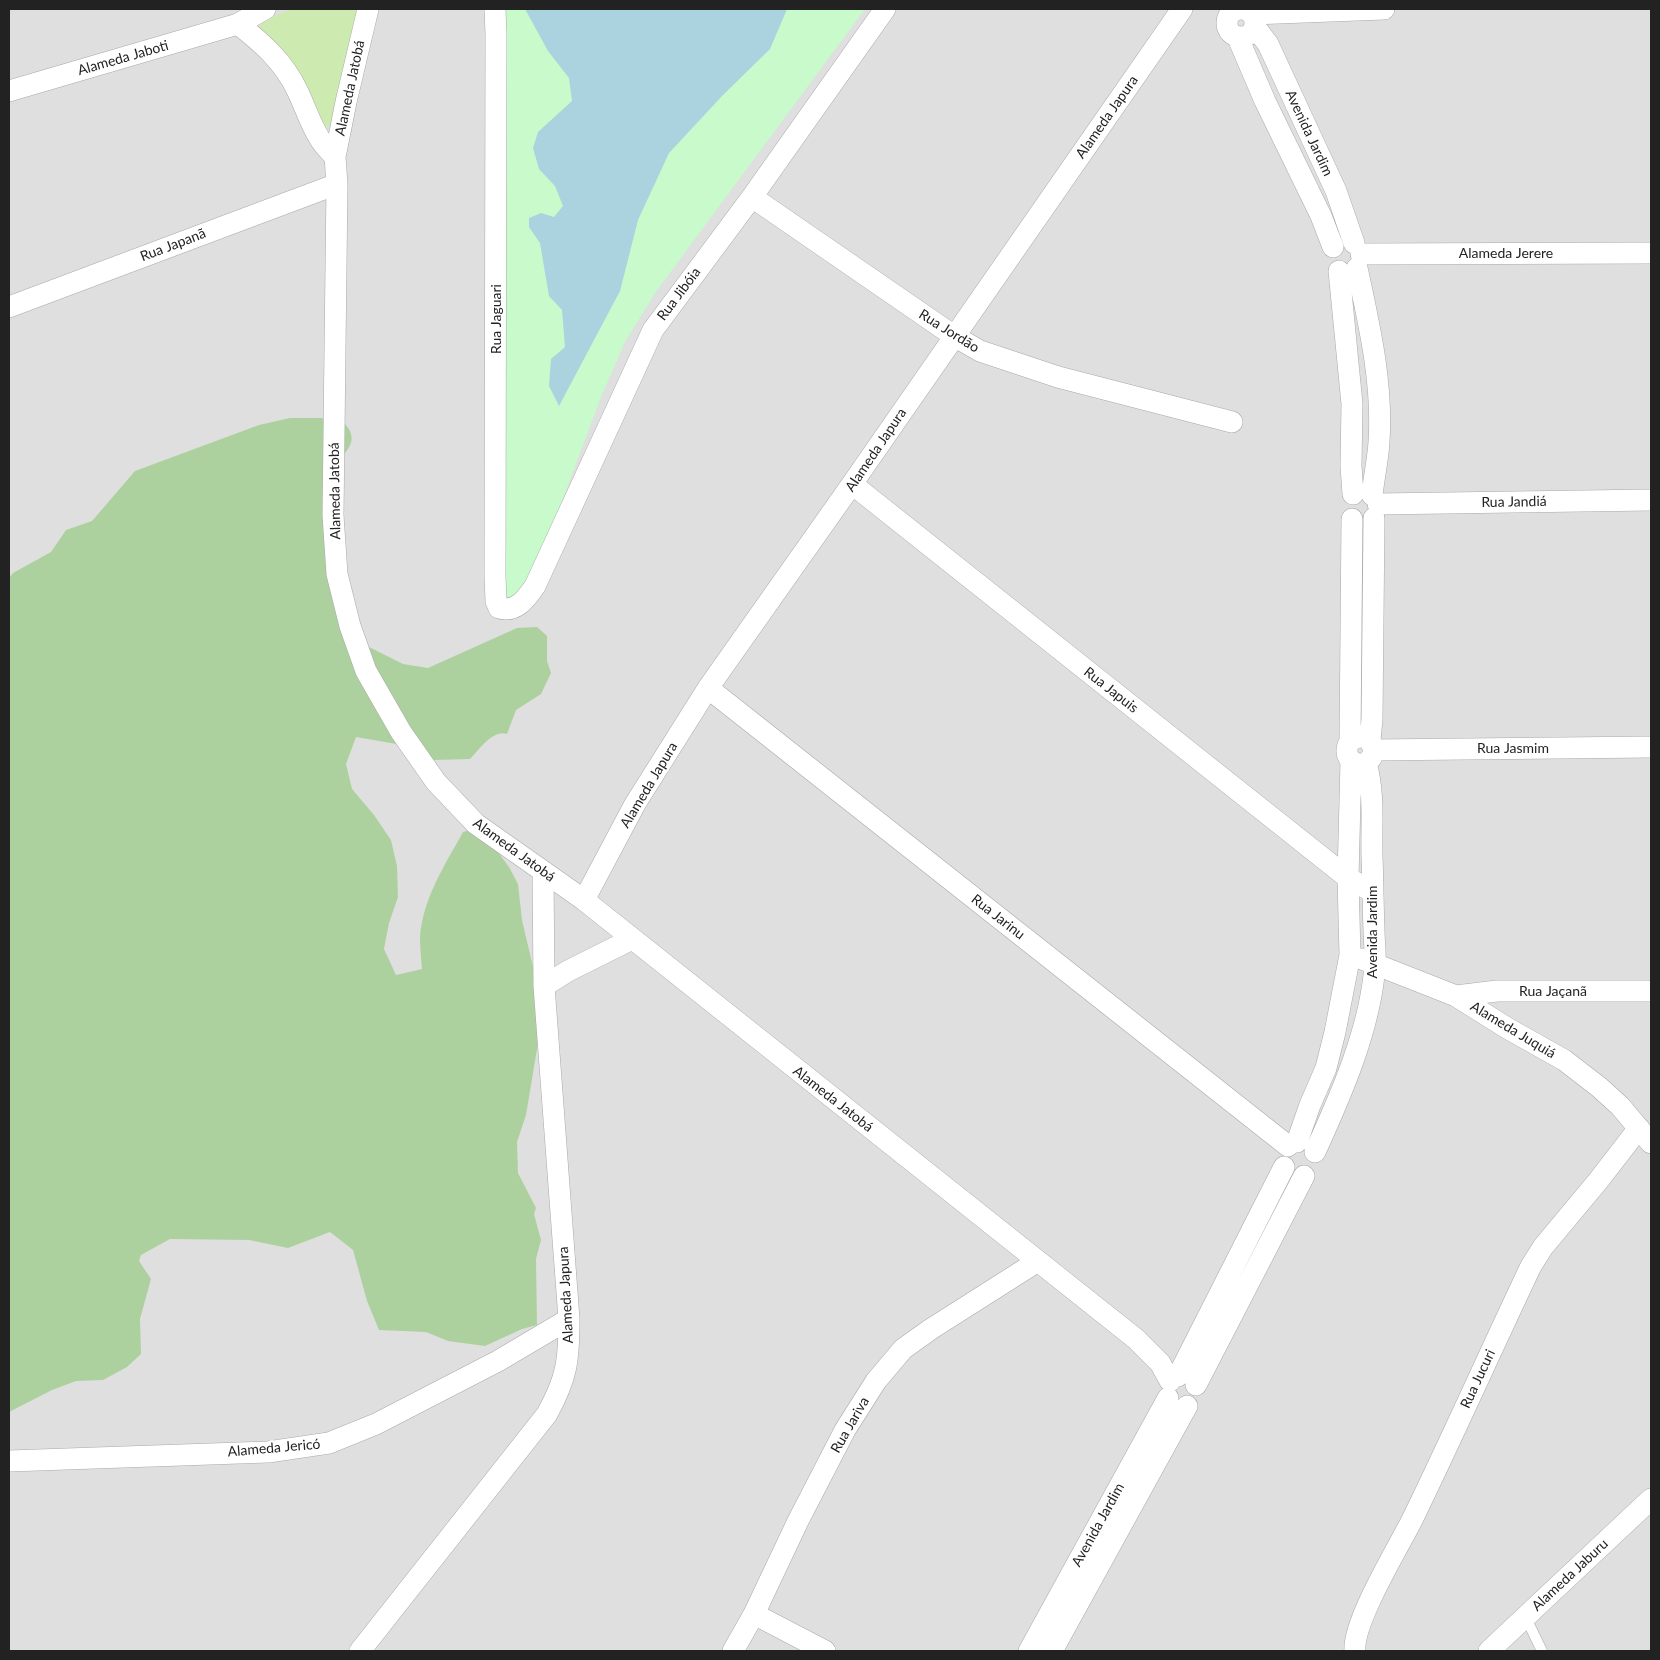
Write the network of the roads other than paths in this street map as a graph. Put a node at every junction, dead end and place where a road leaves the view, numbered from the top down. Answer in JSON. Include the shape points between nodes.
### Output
{"nodes":[{"id":1,"x":265,"y":9,"type":"edge"},
{"id":2,"x":368,"y":9,"type":"edge"},
{"id":3,"x":495,"y":9,"type":"edge"},
{"id":4,"x":885,"y":9,"type":"edge"},
{"id":5,"x":1182,"y":9,"type":"edge"},
{"id":6,"x":1384,"y":9,"type":"edge"},
{"id":7,"x":1240,"y":18,"type":"edge"},
{"id":8,"x":238,"y":24,"type":"junction"},
{"id":9,"x":9,"y":91,"type":"edge"},
{"id":10,"x":335,"y":157,"type":"junction"},
{"id":11,"x":336,"y":184,"type":"junction"},
{"id":12,"x":752,"y":197,"type":"junction"},
{"id":13,"x":1651,"y":253,"type":"edge"},
{"id":14,"x":1353,"y":259,"type":"junction"},
{"id":15,"x":9,"y":307,"type":"edge"},
{"id":16,"x":954,"y":336,"type":"junction"},
{"id":17,"x":1232,"y":422,"type":"dead end"},
{"id":18,"x":852,"y":484,"type":"junction"},
{"id":19,"x":1651,"y":500,"type":"edge"},
{"id":20,"x":1369,"y":503,"type":"junction"},
{"id":21,"x":519,"y":605,"type":"joint"},
{"id":22,"x":708,"y":688,"type":"junction"},
{"id":23,"x":1651,"y":747,"type":"edge"},
{"id":24,"x":1362,"y":751,"type":"junction"},
{"id":25,"x":543,"y":871,"type":"junction"},
{"id":26,"x":1348,"y":878,"type":"junction"},
{"id":27,"x":1373,"y":892,"type":"junction"},
{"id":28,"x":584,"y":900,"type":"junction"},
{"id":29,"x":632,"y":939,"type":"junction"},
{"id":30,"x":1350,"y":955,"type":"junction"},
{"id":31,"x":1375,"y":964,"type":"junction"},
{"id":32,"x":544,"y":986,"type":"junction"},
{"id":33,"x":1651,"y":991,"type":"edge"},
{"id":34,"x":1456,"y":996,"type":"junction"},
{"id":35,"x":1645,"y":1136,"type":"edge"},
{"id":36,"x":1300,"y":1147,"type":"junction"},
{"id":37,"x":1284,"y":1167,"type":"junction"},
{"id":38,"x":1304,"y":1176,"type":"junction"},
{"id":39,"x":1038,"y":1261,"type":"junction"},
{"id":40,"x":568,"y":1319,"type":"junction"},
{"id":41,"x":1179,"y":1389,"type":"junction"},
{"id":42,"x":9,"y":1461,"type":"edge"},
{"id":43,"x":1651,"y":1499,"type":"edge"},
{"id":44,"x":754,"y":1614,"type":"junction"},
{"id":45,"x":1525,"y":1616,"type":"junction"},
{"id":46,"x":360,"y":1651,"type":"edge"},
{"id":47,"x":733,"y":1651,"type":"edge"},
{"id":48,"x":825,"y":1651,"type":"edge"},
{"id":49,"x":1029,"y":1651,"type":"edge"},
{"id":50,"x":1052,"y":1651,"type":"edge"},
{"id":51,"x":1355,"y":1651,"type":"edge"},
{"id":52,"x":1489,"y":1651,"type":"edge"},
{"id":53,"x":1542,"y":1651,"type":"edge"}],
"edges":[{"from":1,"to":8,"type":"street","name":"Alameda Jaboti"},
{"from":2,"to":10,"type":"street","name":"Alameda Jatobá"},
{"from":3,"to":21,"type":"street","name":"Rua Jaguari","via":[[496,601],[499,608],[505,610]]},
{"from":4,"to":12,"type":"street","name":"Rua Jibóia"},
{"from":5,"to":16,"type":"street","name":"Alameda Japura"},
{"from":6,"to":7,"type":"street"},
{"from":7,"to":14,"type":"street","name":"Avenida Jardim","via":[[1268,44],[1336,191]]},
{"from":7,"to":14,"type":"street","name":"Avenida Jardim","via":[[1265,101],[1333,247],[1330,260],[1333,266]]},
{"from":8,"to":9,"type":"street","name":"Alameda Jaboti"},
{"from":8,"to":10,"type":"street","via":[[263,43],[279,61],[296,88],[320,140]]},
{"from":10,"to":11,"type":"street","name":"Alameda Jatobá"},
{"from":11,"to":15,"type":"street","name":"Rua Japanã"},
{"from":11,"to":25,"type":"street","name":"Alameda Jatobá","via":[[333,515],[337,574],[350,626],[366,671],[401,732],[436,782],[476,824]]},
{"from":12,"to":16,"type":"street","name":"Rua Jordão"},
{"from":12,"to":21,"type":"street","name":"Rua Jibóia","via":[[653,330],[535,586]]},
{"from":13,"to":14,"type":"street","name":"Alameda Jerere"},
{"from":14,"to":20,"type":"street","name":"Avenida Jardim","via":[[1351,466]]},
{"from":16,"to":17,"type":"street","name":"Rua Jordão","via":[[980,351],[1058,377]]},
{"from":16,"to":18,"type":"street","name":"Alameda Japura"},
{"from":18,"to":22,"type":"street","name":"Alameda Japura"},
{"from":18,"to":26,"type":"street","name":"Rua Japuis"},
{"from":19,"to":20,"type":"street","name":"Rua Jandiá"},
{"from":20,"to":24,"type":"street","name":"Avenida Jardim","via":[[1372,718]]},
{"from":20,"to":24,"type":"street","name":"Avenida Jardim","via":[[1348,499],[1346,506],[1352,519]]},
{"from":22,"to":28,"type":"street","name":"Alameda Japura","via":[[635,804]]},
{"from":22,"to":36,"type":"street","name":"Rua Jarinu"},
{"from":23,"to":24,"type":"street","name":"Rua Jasmim"},
{"from":24,"to":26,"type":"street","name":"Avenida Jardim"},
{"from":24,"to":27,"type":"street","name":"Avenida Jardim","via":[[1372,783]]},
{"from":25,"to":28,"type":"street","name":"Alameda Jatobá"},
{"from":25,"to":32,"type":"street","name":"Alameda Japura"},
{"from":26,"to":27,"type":"street","name":"Rua Japuis"},
{"from":26,"to":30,"type":"street","name":"Avenida Jardim"},
{"from":27,"to":31,"type":"street","name":"Avenida Jardim"},
{"from":28,"to":29,"type":"street","name":"Alameda Jatobá"},
{"from":29,"to":32,"type":"street"},
{"from":29,"to":39,"type":"street","name":"Alameda Jatobá"},
{"from":30,"to":31,"type":"street","name":"Alameda Juquiá"},
{"from":30,"to":36,"type":"street","name":"Avenida Jardim","via":[[1326,1068],[1310,1105]]},
{"from":31,"to":34,"type":"street","name":"Alameda Juquiá"},
{"from":31,"to":36,"type":"street","name":"Avenida Jardim","via":[[1359,1042],[1331,1117]]},
{"from":32,"to":40,"type":"street","name":"Alameda Japura"},
{"from":33,"to":34,"type":"street","name":"Rua Jaçanã","via":[[1497,990]]},
{"from":34,"to":35,"type":"street","name":"Alameda Juquiá","via":[[1564,1060],[1620,1106]]},
{"from":35,"to":51,"type":"street","name":"Rua Jucuri","via":[[1598,1181],[1543,1246],[1531,1266],[1412,1520],[1365,1612]]},
{"from":36,"to":37,"type":"street","via":[[1284,1152]]},
{"from":36,"to":38,"type":"street","via":[[1317,1159],[1315,1166]]},
{"from":37,"to":38,"type":"street","via":[[1289,1173]]},
{"from":37,"to":41,"type":"street","name":"Avenida Jardim"},
{"from":38,"to":41,"type":"street","name":"Avenida Jardim"},
{"from":39,"to":41,"type":"street","name":"Alameda Jatobá","via":[[1136,1339],[1160,1363]]},
{"from":39,"to":44,"type":"street","name":"Rua Jariva","via":[[931,1328],[903,1349],[876,1381],[844,1430]]},
{"from":40,"to":42,"type":"street","name":"Alameda Jericó","via":[[385,1420],[329,1443],[268,1452]]},
{"from":40,"to":46,"type":"street","name":"Alameda Japura","via":[[566,1372],[547,1414]]},
{"from":41,"to":49,"type":"street","name":"Avenida Jardim"},
{"from":41,"to":50,"type":"street","name":"Avenida Jardim"},
{"from":43,"to":45,"type":"street","name":"Alameda Jaburu"},
{"from":44,"to":47,"type":"street","name":"Rua Jariva"},
{"from":44,"to":48,"type":"street"},
{"from":45,"to":52,"type":"street","name":"Alameda Jaburu"},
{"from":45,"to":53,"type":"lane"}]}
